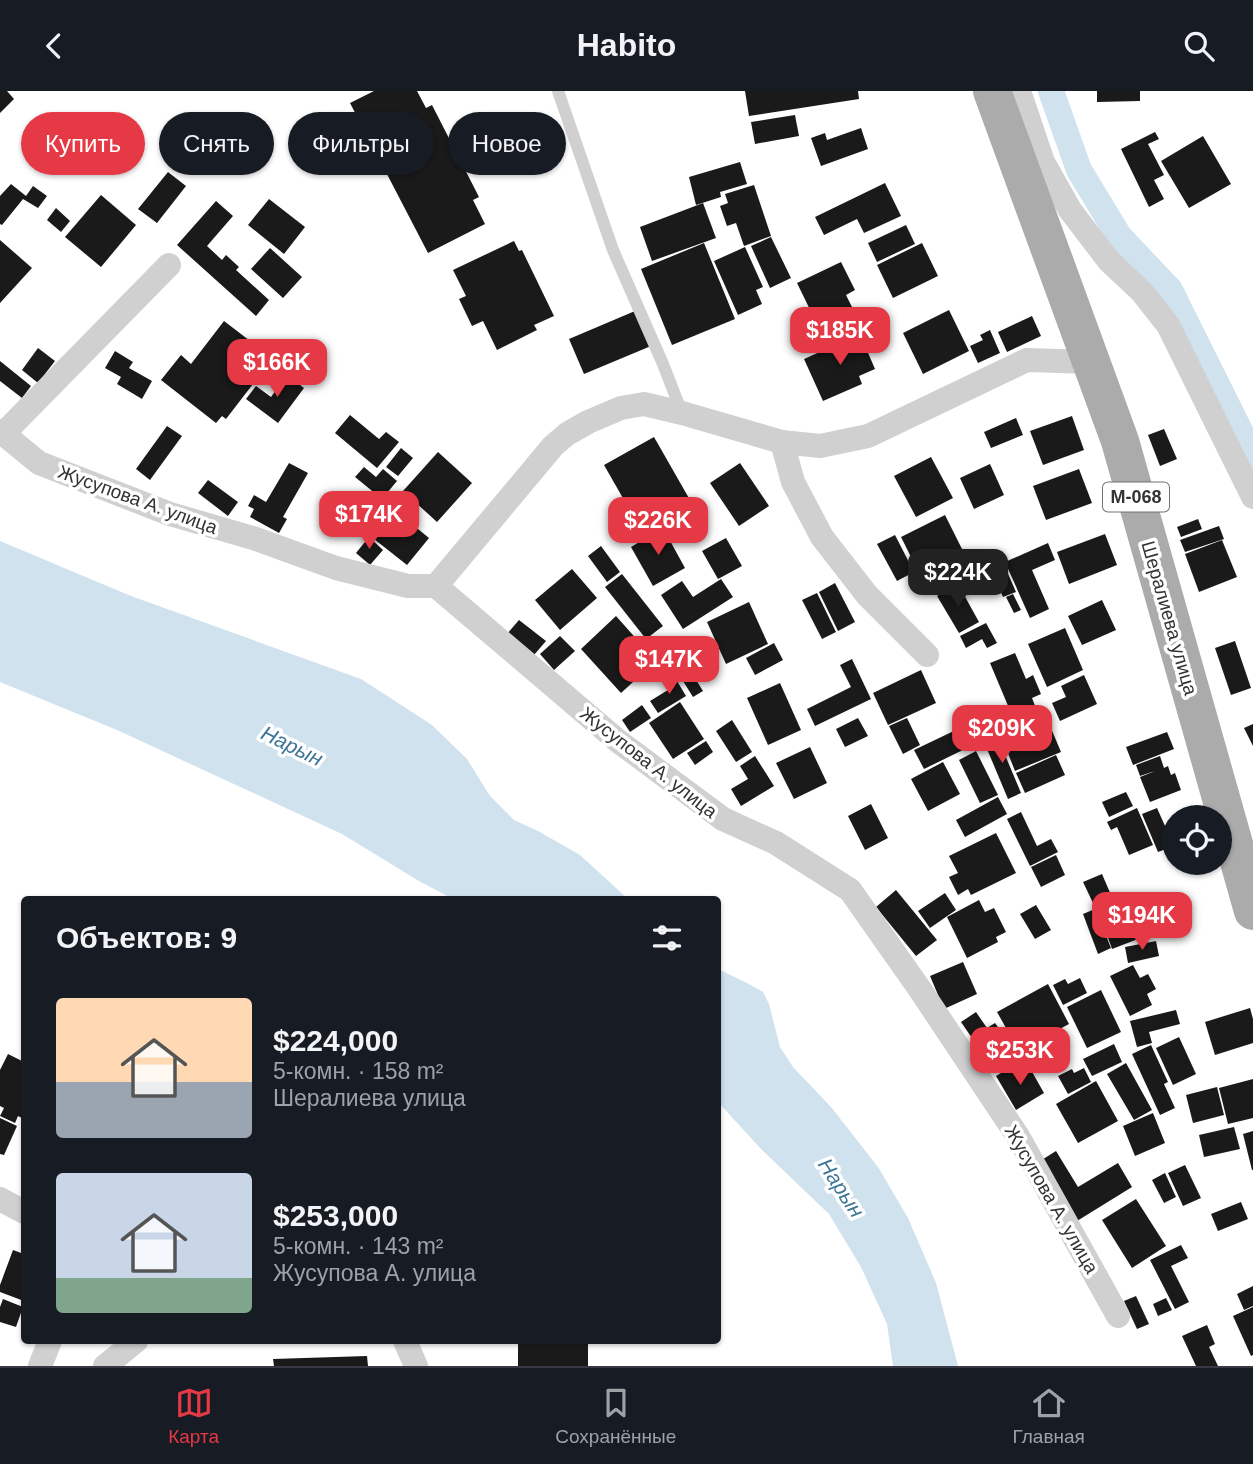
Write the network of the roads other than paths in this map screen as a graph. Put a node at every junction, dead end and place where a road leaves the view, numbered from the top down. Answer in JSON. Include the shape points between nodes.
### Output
{"nodes":[{"id":1,"x":558,"y":91,"type":"edge"},
{"id":2,"x":992,"y":91,"type":"edge"},
{"id":3,"x":1019,"y":91,"type":"edge"},
{"id":4,"x":169,"y":265,"type":"dead end"},
{"id":5,"x":1090,"y":362,"type":"junction"},
{"id":6,"x":682,"y":414,"type":"junction"},
{"id":7,"x":1,"y":432,"type":"edge"},
{"id":8,"x":782,"y":442,"type":"junction"},
{"id":9,"x":1253,"y":497,"type":"edge"},
{"id":10,"x":436,"y":586,"type":"junction"},
{"id":11,"x":927,"y":655,"type":"dead end"},
{"id":12,"x":1253,"y":911,"type":"edge"},
{"id":13,"x":0,"y":1199,"type":"edge"},
{"id":14,"x":21,"y":1210,"type":"edge"},
{"id":15,"x":1118,"y":1316,"type":"dead end"},
{"id":16,"x":49,"y":1344,"type":"edge"},
{"id":17,"x":132,"y":1344,"type":"edge"},
{"id":18,"x":406,"y":1344,"type":"edge"},
{"id":19,"x":40,"y":1366,"type":"edge"},
{"id":20,"x":105,"y":1366,"type":"edge"},
{"id":21,"x":416,"y":1366,"type":"edge"}],
"edges":[{"from":1,"to":6,"type":"lane","via":[[613,250]]},
{"from":2,"to":5,"type":"main road","name":"Шералиева улица","number":"М-068"},
{"from":3,"to":9,"type":"street","via":[[1043,162],[1070,210],[1168,325]]},
{"from":4,"to":7,"type":"street"},
{"from":5,"to":8,"type":"street","via":[[1027,360],[868,436],[820,446]]},
{"from":5,"to":12,"type":"main road","name":"Шералиева улица","number":"М-068","via":[[1120,441]]},
{"from":6,"to":8,"type":"street"},
{"from":6,"to":10,"type":"street","via":[[644,404],[621,408],[567,434]]},
{"from":7,"to":10,"type":"street","name":"Жусупова А. улица","via":[[39,463],[170,514],[336,568],[408,586]]},
{"from":8,"to":11,"type":"street","via":[[793,482],[822,537],[867,595]]},
{"from":10,"to":15,"type":"street","name":"Жусупова А. улица","via":[[618,741],[712,811],[776,843],[850,890],[1019,1138]]},
{"from":13,"to":14,"type":"street"},
{"from":16,"to":19,"type":"street"},
{"from":17,"to":20,"type":"street"},
{"from":18,"to":21,"type":"street"}]}
